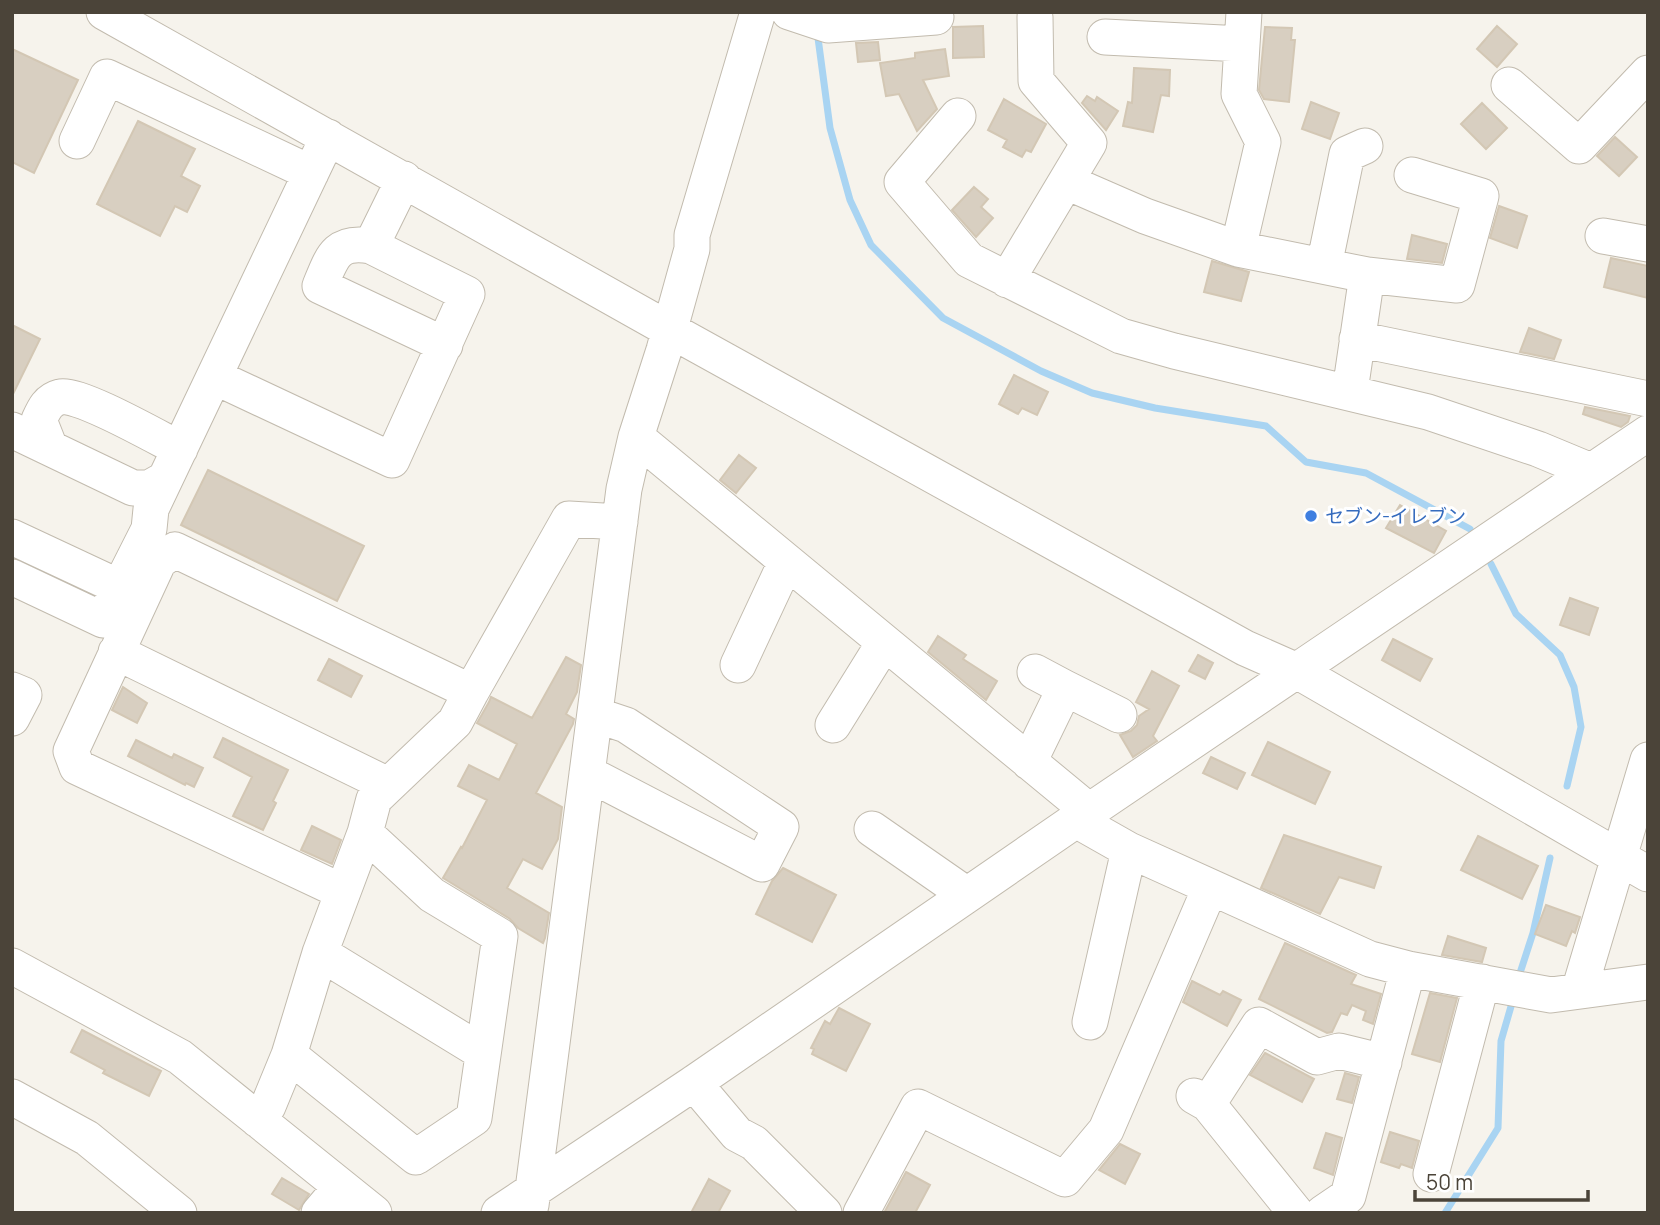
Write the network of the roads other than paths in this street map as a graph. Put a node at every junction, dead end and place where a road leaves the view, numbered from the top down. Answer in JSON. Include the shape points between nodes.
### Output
{"nodes":[{"id":1,"x":104,"y":12,"type":"edge"},
{"id":2,"x":758,"y":12,"type":"edge"},
{"id":3,"x":789,"y":12,"type":"edge"},
{"id":4,"x":936,"y":17,"type":"dead end"},
{"id":5,"x":1035,"y":17,"type":"dead end"},
{"id":6,"x":1243,"y":28,"type":"edge"},
{"id":7,"x":1105,"y":37,"type":"dead end"},
{"id":8,"x":1648,"y":73,"type":"edge"},
{"id":9,"x":1509,"y":85,"type":"dead end"},
{"id":10,"x":958,"y":116,"type":"dead end"},
{"id":11,"x":328,"y":137,"type":"junction"},
{"id":12,"x":77,"y":141,"type":"dead end"},
{"id":13,"x":1365,"y":146,"type":"dead end"},
{"id":14,"x":311,"y":173,"type":"junction"},
{"id":15,"x":1412,"y":175,"type":"dead end"},
{"id":16,"x":404,"y":179,"type":"junction"},
{"id":17,"x":1066,"y":181,"type":"junction"},
{"id":18,"x":1603,"y":236,"type":"dead end"},
{"id":19,"x":1648,"y":244,"type":"edge"},
{"id":20,"x":371,"y":246,"type":"junction"},
{"id":21,"x":1238,"y":249,"type":"junction"},
{"id":22,"x":1324,"y":266,"type":"junction"},
{"id":23,"x":1367,"y":275,"type":"junction"},
{"id":24,"x":1007,"y":280,"type":"junction"},
{"id":25,"x":670,"y":330,"type":"junction"},
{"id":26,"x":1357,"y":339,"type":"junction"},
{"id":27,"x":445,"y":345,"type":"junction"},
{"id":28,"x":215,"y":377,"type":"junction"},
{"id":29,"x":1350,"y":391,"type":"junction"},
{"id":30,"x":1648,"y":399,"type":"edge"},
{"id":31,"x":12,"y":430,"type":"edge"},
{"id":32,"x":1648,"y":433,"type":"edge"},
{"id":33,"x":636,"y":437,"type":"junction"},
{"id":34,"x":50,"y":448,"type":"junction"},
{"id":35,"x":173,"y":464,"type":"junction"},
{"id":36,"x":1591,"y":471,"type":"junction"},
{"id":37,"x":620,"y":522,"type":"junction"},
{"id":38,"x":12,"y":537,"type":"edge"},
{"id":39,"x":786,"y":562,"type":"junction"},
{"id":40,"x":12,"y":577,"type":"edge"},
{"id":41,"x":119,"y":587,"type":"junction"},
{"id":42,"x":884,"y":643,"type":"junction"},
{"id":43,"x":116,"y":652,"type":"junction"},
{"id":44,"x":738,"y":665,"type":"dead end"},
{"id":45,"x":1035,"y":671,"type":"dead end"},
{"id":46,"x":1297,"y":671,"type":"junction"},
{"id":47,"x":1065,"y":688,"type":"junction"},
{"id":48,"x":12,"y":690,"type":"edge"},
{"id":49,"x":471,"y":692,"type":"junction"},
{"id":50,"x":1119,"y":715,"type":"dead end"},
{"id":51,"x":602,"y":716,"type":"junction"},
{"id":52,"x":12,"y":718,"type":"edge"},
{"id":53,"x":833,"y":725,"type":"dead end"},
{"id":54,"x":1648,"y":760,"type":"edge"},
{"id":55,"x":1029,"y":762,"type":"junction"},
{"id":56,"x":593,"y":776,"type":"junction"},
{"id":57,"x":388,"y":785,"type":"junction"},
{"id":58,"x":1083,"y":815,"type":"junction"},
{"id":59,"x":872,"y":830,"type":"dead end"},
{"id":60,"x":365,"y":833,"type":"junction"},
{"id":61,"x":1129,"y":850,"type":"junction"},
{"id":62,"x":1618,"y":856,"type":"junction"},
{"id":63,"x":1648,"y":874,"type":"edge"},
{"id":64,"x":1210,"y":888,"type":"junction"},
{"id":65,"x":343,"y":892,"type":"junction"},
{"id":66,"x":967,"y":895,"type":"junction"},
{"id":67,"x":320,"y":953,"type":"junction"},
{"id":68,"x":1408,"y":969,"type":"junction"},
{"id":69,"x":16,"y":979,"type":"edge"},
{"id":70,"x":1482,"y":982,"type":"junction"},
{"id":71,"x":1648,"y":982,"type":"edge"},
{"id":72,"x":1579,"y":990,"type":"junction"},
{"id":73,"x":1090,"y":1022,"type":"dead end"},
{"id":74,"x":482,"y":1052,"type":"junction"},
{"id":75,"x":289,"y":1055,"type":"junction"},
{"id":76,"x":1384,"y":1062,"type":"junction"},
{"id":77,"x":694,"y":1083,"type":"junction"},
{"id":78,"x":12,"y":1097,"type":"edge"},
{"id":79,"x":258,"y":1121,"type":"junction"},
{"id":80,"x":1431,"y":1174,"type":"dead end"},
{"id":81,"x":330,"y":1200,"type":"edge"},
{"id":82,"x":532,"y":1201,"type":"edge"},
{"id":83,"x":179,"y":1213,"type":"edge"},
{"id":84,"x":374,"y":1213,"type":"edge"},
{"id":85,"x":499,"y":1213,"type":"edge"},
{"id":86,"x":824,"y":1213,"type":"edge"},
{"id":87,"x":861,"y":1213,"type":"edge"},
{"id":88,"x":1296,"y":1213,"type":"edge"},
{"id":89,"x":1323,"y":1213,"type":"edge"}],
"edges":[{"from":1,"to":11,"type":"street"},
{"from":2,"to":25,"type":"street","via":[[692,235]]},
{"from":3,"to":4,"type":"street","via":[[828,25]]},
{"from":5,"to":17,"type":"street","via":[[1036,81],[1089,143]]},
{"from":6,"to":7,"type":"street"},
{"from":6,"to":21,"type":"street","via":[[1239,94],[1263,142]]},
{"from":8,"to":9,"type":"street","via":[[1579,146]]},
{"from":10,"to":24,"type":"street","via":[[902,182],[969,260]]},
{"from":11,"to":14,"type":"street"},
{"from":11,"to":16,"type":"street"},
{"from":12,"to":14,"type":"street","via":[[107,77]]},
{"from":13,"to":22,"type":"street","via":[[1347,154]]},
{"from":14,"to":28,"type":"street"},
{"from":15,"to":23,"type":"street","via":[[1480,197],[1457,285]]},
{"from":16,"to":20,"type":"street"},
{"from":16,"to":25,"type":"street"},
{"from":17,"to":21,"type":"street","via":[[1145,216]]},
{"from":17,"to":24,"type":"street"},
{"from":18,"to":19,"type":"street"},
{"from":20,"to":27,"type":"street","via":[[467,294]]},
{"from":20,"to":27,"type":"street","via":[[355,243],[341,248],[331,258],[320,286]]},
{"from":21,"to":22,"type":"street"},
{"from":22,"to":23,"type":"street"},
{"from":23,"to":26,"type":"street"},
{"from":24,"to":29,"type":"street","via":[[1121,336]]},
{"from":25,"to":33,"type":"street"},
{"from":25,"to":46,"type":"street","via":[[1232,641]]},
{"from":26,"to":29,"type":"street"},
{"from":26,"to":30,"type":"street"},
{"from":27,"to":28,"type":"street","via":[[393,460]]},
{"from":28,"to":35,"type":"street"},
{"from":29,"to":36,"type":"street","via":[[1428,412]]},
{"from":31,"to":34,"type":"street"},
{"from":32,"to":36,"type":"street"},
{"from":33,"to":37,"type":"street"},
{"from":33,"to":39,"type":"street"},
{"from":34,"to":35,"type":"street","via":[[133,488],[149,488]]},
{"from":34,"to":35,"type":"street","via":[[39,419],[46,405],[62,396],[80,399]]},
{"from":35,"to":41,"type":"street","via":[[151,509],[149,529]]},
{"from":36,"to":46,"type":"street"},
{"from":37,"to":49,"type":"street","via":[[569,519]]},
{"from":37,"to":51,"type":"street"},
{"from":38,"to":41,"type":"street"},
{"from":39,"to":42,"type":"street"},
{"from":39,"to":44,"type":"street"},
{"from":40,"to":41,"type":"street","via":[[103,620]]},
{"from":42,"to":53,"type":"street"},
{"from":42,"to":55,"type":"street"},
{"from":43,"to":49,"type":"street","via":[[159,561],[175,550]]},
{"from":43,"to":57,"type":"street"},
{"from":43,"to":65,"type":"street","via":[[71,751],[77,767]]},
{"from":45,"to":47,"type":"street"},
{"from":46,"to":58,"type":"street"},
{"from":46,"to":62,"type":"street"},
{"from":47,"to":50,"type":"street"},
{"from":47,"to":55,"type":"street"},
{"from":48,"to":52,"type":"street","via":[[24,695]]},
{"from":49,"to":57,"type":"street","via":[[454,722]]},
{"from":51,"to":56,"type":"street"},
{"from":51,"to":56,"type":"street","via":[[626,725],[781,827],[762,864]]},
{"from":54,"to":62,"type":"street"},
{"from":55,"to":58,"type":"street"},
{"from":56,"to":82,"type":"street"},
{"from":57,"to":60,"type":"street","via":[[374,799]]},
{"from":58,"to":61,"type":"street"},
{"from":58,"to":66,"type":"street"},
{"from":59,"to":66,"type":"street"},
{"from":60,"to":65,"type":"street"},
{"from":60,"to":74,"type":"street","via":[[432,895],[500,936]]},
{"from":61,"to":64,"type":"street"},
{"from":61,"to":73,"type":"street"},
{"from":62,"to":63,"type":"street"},
{"from":62,"to":72,"type":"street"},
{"from":64,"to":68,"type":"street","via":[[1370,959]]},
{"from":64,"to":87,"type":"street","via":[[1107,1130],[1065,1179],[918,1107]]},
{"from":65,"to":67,"type":"street"},
{"from":66,"to":77,"type":"street"},
{"from":67,"to":74,"type":"street"},
{"from":67,"to":75,"type":"street"},
{"from":68,"to":70,"type":"street"},
{"from":68,"to":76,"type":"street"},
{"from":69,"to":79,"type":"street","via":[[180,1057]]},
{"from":70,"to":72,"type":"street","via":[[1551,995]]},
{"from":70,"to":80,"type":"street"},
{"from":71,"to":72,"type":"street"},
{"from":74,"to":75,"type":"street","via":[[474,1118],[416,1157]]},
{"from":75,"to":79,"type":"street"},
{"from":76,"to":88,"type":"street","via":[[1339,1051],[1317,1057],[1259,1025],[1201,1100]]},
{"from":76,"to":89,"type":"street","via":[[1348,1196]]},
{"from":77,"to":82,"type":"street"},
{"from":77,"to":86,"type":"street","via":[[737,1133],[754,1143]]},
{"from":78,"to":83,"type":"street","via":[[87,1138]]},
{"from":79,"to":81,"type":"street"},
{"from":81,"to":84,"type":"street"},
{"from":82,"to":85,"type":"street"}]}
